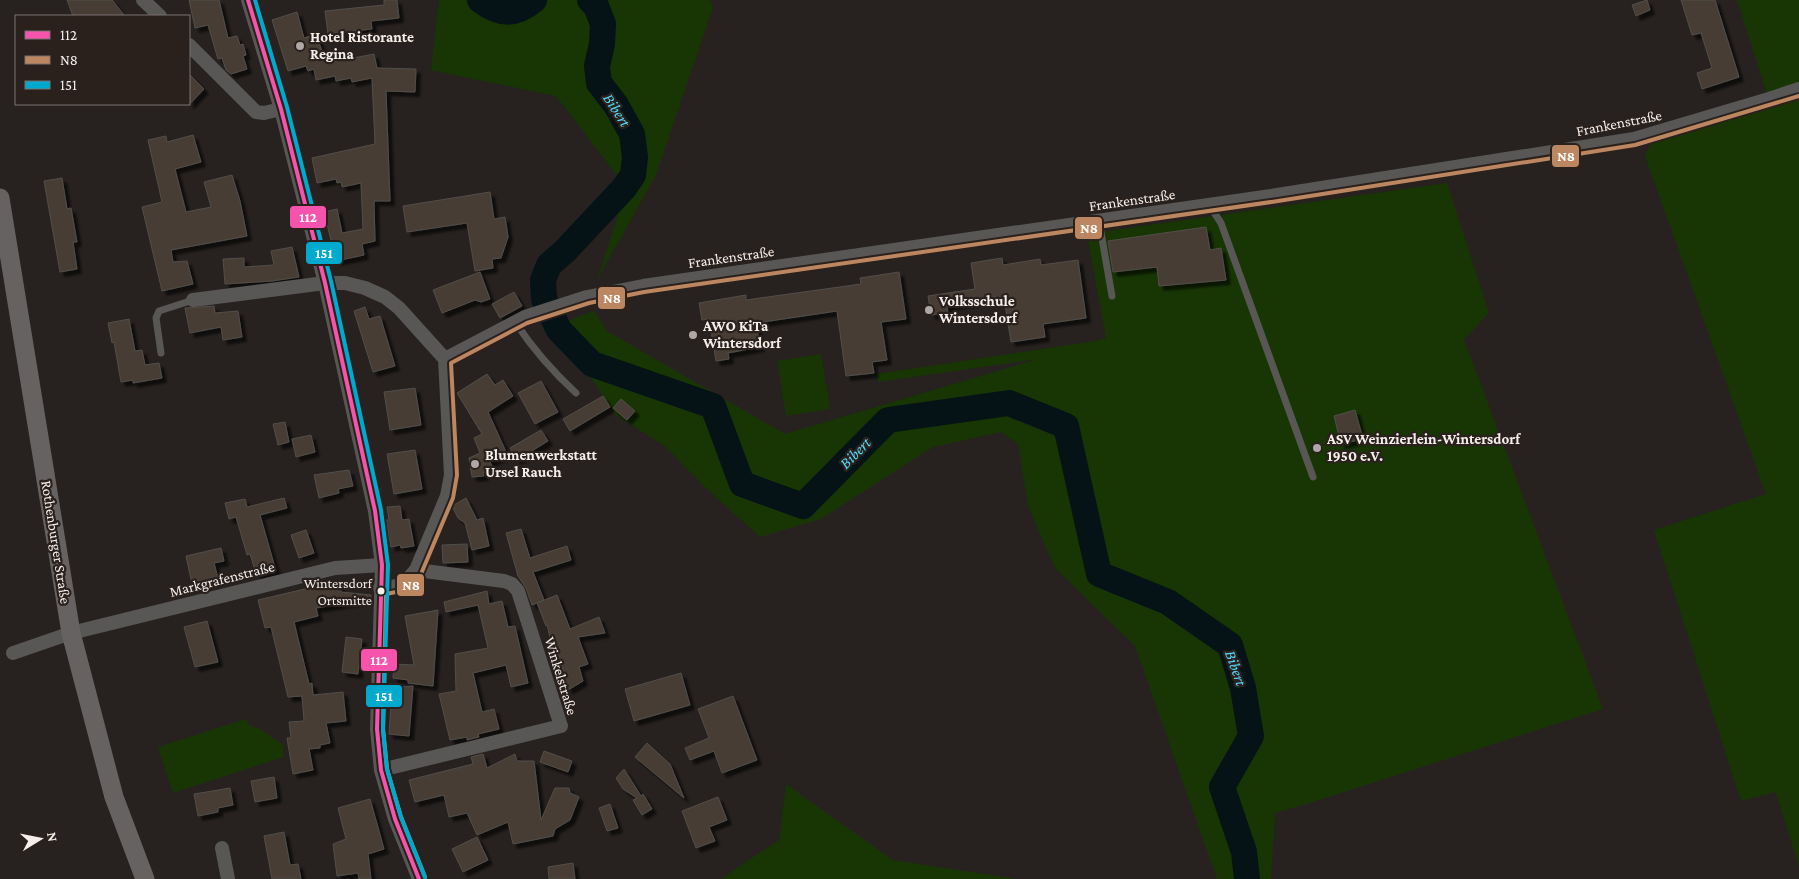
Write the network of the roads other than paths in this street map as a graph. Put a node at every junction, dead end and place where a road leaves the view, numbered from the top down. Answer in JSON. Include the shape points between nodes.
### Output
{"nodes":[{"id":1,"x":143,"y":0,"type":"edge"},
{"id":2,"x":248,"y":0,"type":"edge"},
{"id":3,"x":159,"y":15,"type":"edge"},
{"id":4,"x":190,"y":46,"type":"edge"},
{"id":5,"x":1799,"y":89,"type":"edge"},
{"id":6,"x":281,"y":109,"type":"junction"},
{"id":7,"x":0,"y":198,"type":"edge"},
{"id":8,"x":1209,"y":205,"type":"junction"},
{"id":9,"x":1099,"y":221,"type":"junction"},
{"id":10,"x":325,"y":283,"type":"junction"},
{"id":11,"x":1112,"y":296,"type":"dead end"},
{"id":12,"x":193,"y":300,"type":"joint"},
{"id":13,"x":520,"y":320,"type":"junction"},
{"id":14,"x":161,"y":353,"type":"dead end"},
{"id":15,"x":445,"y":359,"type":"junction"},
{"id":16,"x":576,"y":393,"type":"dead end"},
{"id":17,"x":1313,"y":477,"type":"dead end"},
{"id":18,"x":382,"y":565,"type":"junction"},
{"id":19,"x":416,"y":570,"type":"junction"},
{"id":20,"x":380,"y":588,"type":"junction"},
{"id":21,"x":71,"y":633,"type":"junction"},
{"id":22,"x":13,"y":653,"type":"dead end"},
{"id":23,"x":382,"y":770,"type":"junction"},
{"id":24,"x":222,"y":848,"type":"dead end"},
{"id":25,"x":145,"y":879,"type":"edge"},
{"id":26,"x":228,"y":879,"type":"edge"},
{"id":27,"x":419,"y":879,"type":"edge"}],
"edges":[{"from":1,"to":3,"type":"street"},
{"from":2,"to":6,"type":"street"},
{"from":4,"to":6,"type":"street","via":[[256,112]]},
{"from":5,"to":8,"type":"street","name":"Frankenstraße","via":[[1634,139]]},
{"from":6,"to":10,"type":"street"},
{"from":7,"to":21,"type":"main road","name":"Rothenburger Straße"},
{"from":8,"to":9,"type":"street","name":"Frankenstraße"},
{"from":8,"to":17,"type":"lane","via":[[1221,223]]},
{"from":9,"to":11,"type":"lane"},
{"from":9,"to":13,"type":"street","name":"Frankenstraße","via":[[643,286],[577,300]]},
{"from":10,"to":12,"type":"street"},
{"from":10,"to":15,"type":"street","via":[[344,283],[386,297]]},
{"from":10,"to":18,"type":"street","via":[[375,511]]},
{"from":12,"to":14,"type":"lane","via":[[159,312],[156,318]]},
{"from":13,"to":15,"type":"street","name":"Frankenstraße"},
{"from":13,"to":16,"type":"lane","via":[[530,346]]},
{"from":15,"to":19,"type":"street","via":[[451,475],[447,496]]},
{"from":18,"to":20,"type":"street"},
{"from":18,"to":21,"type":"street","name":"Markgrafenstraße","via":[[335,568]]},
{"from":19,"to":20,"type":"street","via":[[398,586]]},
{"from":19,"to":23,"type":"street","name":"Winkelstraße","via":[[512,584],[518,591],[561,726]]},
{"from":20,"to":23,"type":"street","via":[[377,729]]},
{"from":21,"to":22,"type":"street","name":"Markgrafenstraße"},
{"from":21,"to":25,"type":"main road","name":"Rothenburger Straße","via":[[114,797]]},
{"from":23,"to":27,"type":"street","via":[[395,819]]},
{"from":24,"to":26,"type":"street"}]}
